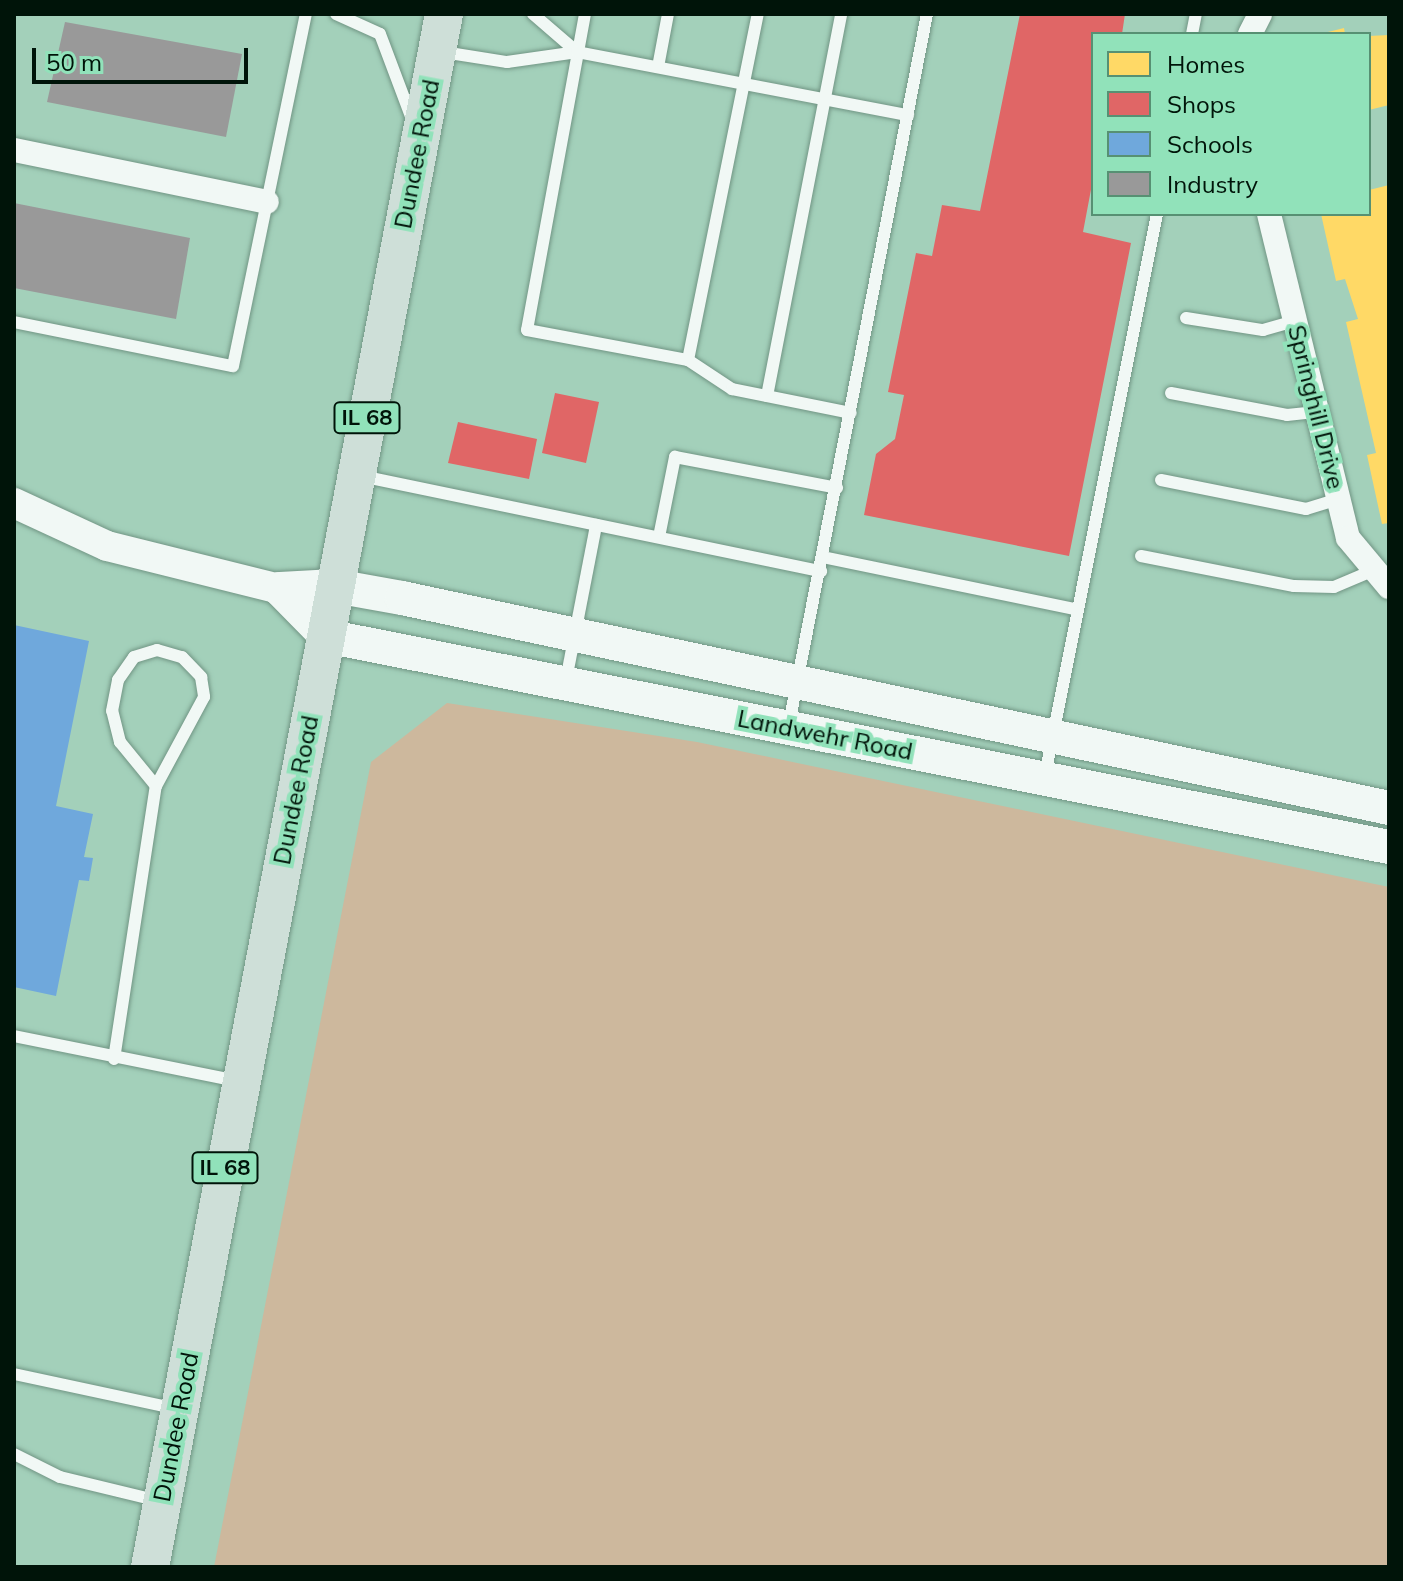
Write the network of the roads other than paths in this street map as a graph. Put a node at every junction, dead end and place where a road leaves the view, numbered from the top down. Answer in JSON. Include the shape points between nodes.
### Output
{"nodes":[{"id":1,"x":306,"y":14,"type":"edge"},
{"id":2,"x":336,"y":14,"type":"edge"},
{"id":3,"x":444,"y":14,"type":"edge"},
{"id":4,"x":533,"y":14,"type":"edge"},
{"id":5,"x":585,"y":14,"type":"edge"},
{"id":6,"x":668,"y":14,"type":"edge"},
{"id":7,"x":758,"y":14,"type":"edge"},
{"id":8,"x":841,"y":14,"type":"edge"},
{"id":9,"x":927,"y":14,"type":"edge"},
{"id":10,"x":1260,"y":14,"type":"edge"},
{"id":11,"x":1251,"y":32,"type":"edge"},
{"id":12,"x":437,"y":51,"type":"junction"},
{"id":13,"x":577,"y":52,"type":"junction"},
{"id":14,"x":658,"y":67,"type":"junction"},
{"id":15,"x":743,"y":83,"type":"junction"},
{"id":16,"x":824,"y":99,"type":"junction"},
{"id":17,"x":908,"y":115,"type":"junction"},
{"id":18,"x":419,"y":146,"type":"junction"},
{"id":19,"x":14,"y":150,"type":"edge"},
{"id":20,"x":267,"y":202,"type":"junction"},
{"id":21,"x":1157,"y":216,"type":"edge"},
{"id":22,"x":1269,"y":216,"type":"edge"},
{"id":23,"x":1186,"y":318,"type":"dead end"},
{"id":24,"x":1295,"y":321,"type":"junction"},
{"id":25,"x":14,"y":322,"type":"edge"},
{"id":26,"x":688,"y":360,"type":"junction"},
{"id":27,"x":1171,"y":393,"type":"dead end"},
{"id":28,"x":767,"y":396,"type":"junction"},
{"id":29,"x":1317,"y":412,"type":"junction"},
{"id":30,"x":851,"y":413,"type":"junction"},
{"id":31,"x":356,"y":475,"type":"junction"},
{"id":32,"x":1161,"y":480,"type":"dead end"},
{"id":33,"x":837,"y":488,"type":"junction"},
{"id":34,"x":1338,"y":499,"type":"junction"},
{"id":35,"x":14,"y":503,"type":"edge"},
{"id":36,"x":596,"y":525,"type":"junction"},
{"id":37,"x":659,"y":537,"type":"junction"},
{"id":38,"x":1141,"y":556,"type":"dead end"},
{"id":39,"x":823,"y":557,"type":"junction"},
{"id":40,"x":821,"y":571,"type":"junction"},
{"id":41,"x":1382,"y":578,"type":"edge"},
{"id":42,"x":335,"y":586,"type":"junction"},
{"id":43,"x":280,"y":589,"type":"junction"},
{"id":44,"x":1078,"y":610,"type":"junction"},
{"id":45,"x":576,"y":632,"type":"junction"},
{"id":46,"x":326,"y":636,"type":"junction"},
{"id":47,"x":798,"y":682,"type":"junction"},
{"id":48,"x":566,"y":684,"type":"junction"},
{"id":49,"x":788,"y":727,"type":"junction"},
{"id":50,"x":1052,"y":740,"type":"junction"},
{"id":51,"x":1044,"y":778,"type":"junction"},
{"id":52,"x":156,"y":786,"type":"junction"},
{"id":53,"x":1389,"y":808,"type":"edge"},
{"id":54,"x":1389,"y":847,"type":"edge"},
{"id":55,"x":14,"y":1036,"type":"edge"},
{"id":56,"x":114,"y":1059,"type":"junction"},
{"id":57,"x":241,"y":1082,"type":"junction"},
{"id":58,"x":14,"y":1374,"type":"edge"},
{"id":59,"x":180,"y":1409,"type":"junction"},
{"id":60,"x":15,"y":1458,"type":"edge"},
{"id":61,"x":162,"y":1501,"type":"junction"},
{"id":62,"x":150,"y":1567,"type":"edge"}],
"edges":[{"from":1,"to":20,"type":"lane"},
{"from":2,"to":18,"type":"lane","via":[[380,34]]},
{"from":3,"to":12,"type":"main road","name":"Dundee Road","number":"IL 68"},
{"from":4,"to":13,"type":"lane"},
{"from":5,"to":13,"type":"lane"},
{"from":6,"to":14,"type":"lane"},
{"from":7,"to":15,"type":"lane"},
{"from":8,"to":16,"type":"lane"},
{"from":9,"to":17,"type":"lane"},
{"from":10,"to":11,"type":"street"},
{"from":12,"to":13,"type":"lane","via":[[507,62]]},
{"from":12,"to":18,"type":"main road","name":"Dundee Road","number":"IL 68"},
{"from":13,"to":14,"type":"lane"},
{"from":13,"to":26,"type":"lane","via":[[527,330]]},
{"from":14,"to":15,"type":"lane"},
{"from":15,"to":16,"type":"lane"},
{"from":15,"to":26,"type":"lane"},
{"from":16,"to":17,"type":"lane"},
{"from":16,"to":28,"type":"lane"},
{"from":17,"to":30,"type":"lane"},
{"from":18,"to":31,"type":"main road","name":"Dundee Road","number":"IL 68"},
{"from":19,"to":20,"type":"street"},
{"from":20,"to":25,"type":"lane","via":[[233,366]]},
{"from":21,"to":44,"type":"lane"},
{"from":22,"to":24,"type":"street","name":"Springhill Drive"},
{"from":23,"to":24,"type":"lane","via":[[1263,330]]},
{"from":24,"to":29,"type":"street","name":"Springhill Drive"},
{"from":26,"to":28,"type":"lane","via":[[732,389]]},
{"from":27,"to":29,"type":"lane","via":[[1287,415]]},
{"from":28,"to":30,"type":"lane"},
{"from":29,"to":34,"type":"street","name":"Springhill Drive"},
{"from":30,"to":33,"type":"lane"},
{"from":31,"to":36,"type":"lane"},
{"from":31,"to":42,"type":"main road","name":"Dundee Road","number":"IL 68"},
{"from":32,"to":34,"type":"lane","via":[[1306,509]]},
{"from":33,"to":37,"type":"lane","via":[[675,457]]},
{"from":33,"to":39,"type":"lane"},
{"from":34,"to":41,"type":"street","name":"Springhill Drive","via":[[1348,538]]},
{"from":35,"to":43,"type":"street","name":"Landwehr Road","via":[[107,546]]},
{"from":36,"to":37,"type":"lane"},
{"from":36,"to":45,"type":"lane"},
{"from":37,"to":40,"type":"lane"},
{"from":38,"to":41,"type":"lane","via":[[1294,586],[1334,587]]},
{"from":39,"to":40,"type":"lane"},
{"from":39,"to":44,"type":"lane"},
{"from":40,"to":47,"type":"lane"},
{"from":42,"to":43,"type":"main road","name":"Landwehr Road"},
{"from":42,"to":45,"type":"main road","name":"Landwehr Road"},
{"from":42,"to":46,"type":"main road","name":"Dundee Road","number":"IL 68"},
{"from":43,"to":46,"type":"main road"},
{"from":44,"to":50,"type":"lane"},
{"from":45,"to":47,"type":"main road","name":"Landwehr Road"},
{"from":45,"to":48,"type":"lane"},
{"from":46,"to":48,"type":"main road","name":"Landwehr Road"},
{"from":46,"to":57,"type":"main road","name":"Dundee Road","number":"IL 68"},
{"from":47,"to":49,"type":"lane"},
{"from":47,"to":50,"type":"main road","name":"Landwehr Road"},
{"from":48,"to":49,"type":"main road","name":"Landwehr Road"},
{"from":49,"to":51,"type":"main road","name":"Landwehr Road"},
{"from":50,"to":51,"type":"lane"},
{"from":50,"to":53,"type":"main road","name":"Landwehr Road"},
{"from":51,"to":54,"type":"main road","name":"Landwehr Road"},
{"from":52,"to":52,"type":"lane","via":[[120,742],[112,711],[118,680],[134,657],[157,650],[182,657],[201,677],[204,697]]},
{"from":52,"to":56,"type":"lane"},
{"from":55,"to":56,"type":"lane"},
{"from":56,"to":57,"type":"lane"},
{"from":57,"to":59,"type":"main road","name":"Dundee Road","number":"IL 68"},
{"from":58,"to":59,"type":"lane"},
{"from":59,"to":61,"type":"main road","name":"Dundee Road","number":"IL 68"},
{"from":60,"to":61,"type":"lane","via":[[60,1477]]},
{"from":61,"to":62,"type":"main road","name":"Dundee Road","number":"IL 68"}]}
